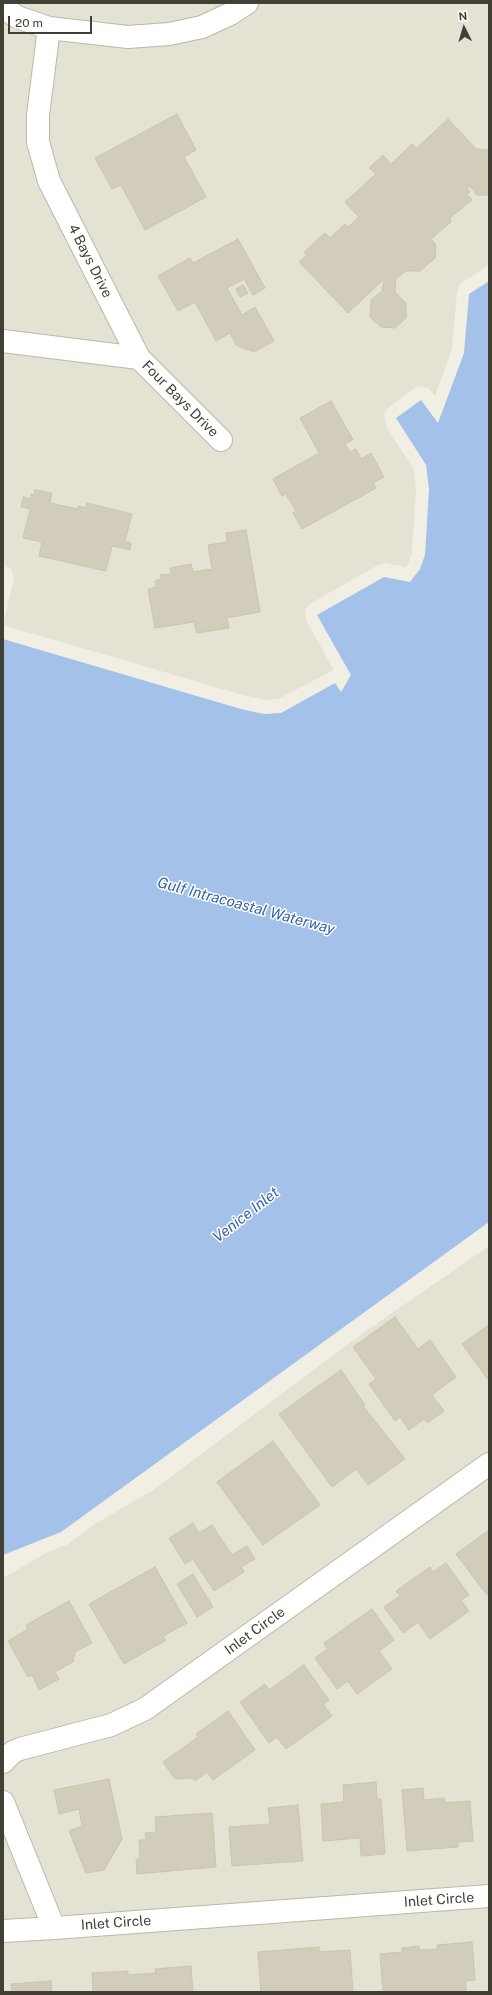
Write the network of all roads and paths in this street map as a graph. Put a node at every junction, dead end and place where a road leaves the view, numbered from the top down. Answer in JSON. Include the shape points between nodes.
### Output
{"nodes":[{"id":1,"x":247,"y":3,"type":"edge"},
{"id":2,"x":3,"y":7,"type":"edge"},
{"id":3,"x":49,"y":28,"type":"junction"},
{"id":4,"x":3,"y":341,"type":"edge"},
{"id":5,"x":139,"y":358,"type":"junction"},
{"id":6,"x":221,"y":440,"type":"dead end"},
{"id":7,"x":489,"y":1464,"type":"edge"},
{"id":8,"x":3,"y":1762,"type":"edge"},
{"id":9,"x":3,"y":1802,"type":"edge"},
{"id":10,"x":489,"y":1896,"type":"edge"},
{"id":11,"x":54,"y":1928,"type":"junction"},
{"id":12,"x":3,"y":1931,"type":"edge"}],
"edges":[{"from":1,"to":3,"type":"street","via":[[230,14],[202,26],[169,34],[128,37]]},
{"from":2,"to":3,"type":"street","via":[[17,17]]},
{"from":3,"to":5,"type":"street","name":"4 Bays Drive","via":[[38,115],[38,142],[44,168]]},
{"from":4,"to":5,"type":"street"},
{"from":5,"to":6,"type":"street","name":"Four Bays Drive"},
{"from":7,"to":8,"type":"street","name":"Inlet Circle","via":[[145,1709],[111,1725],[20,1749]]},
{"from":9,"to":11,"type":"street"},
{"from":10,"to":11,"type":"street","name":"Inlet Circle"},
{"from":11,"to":12,"type":"street","name":"Inlet Circle"}]}
